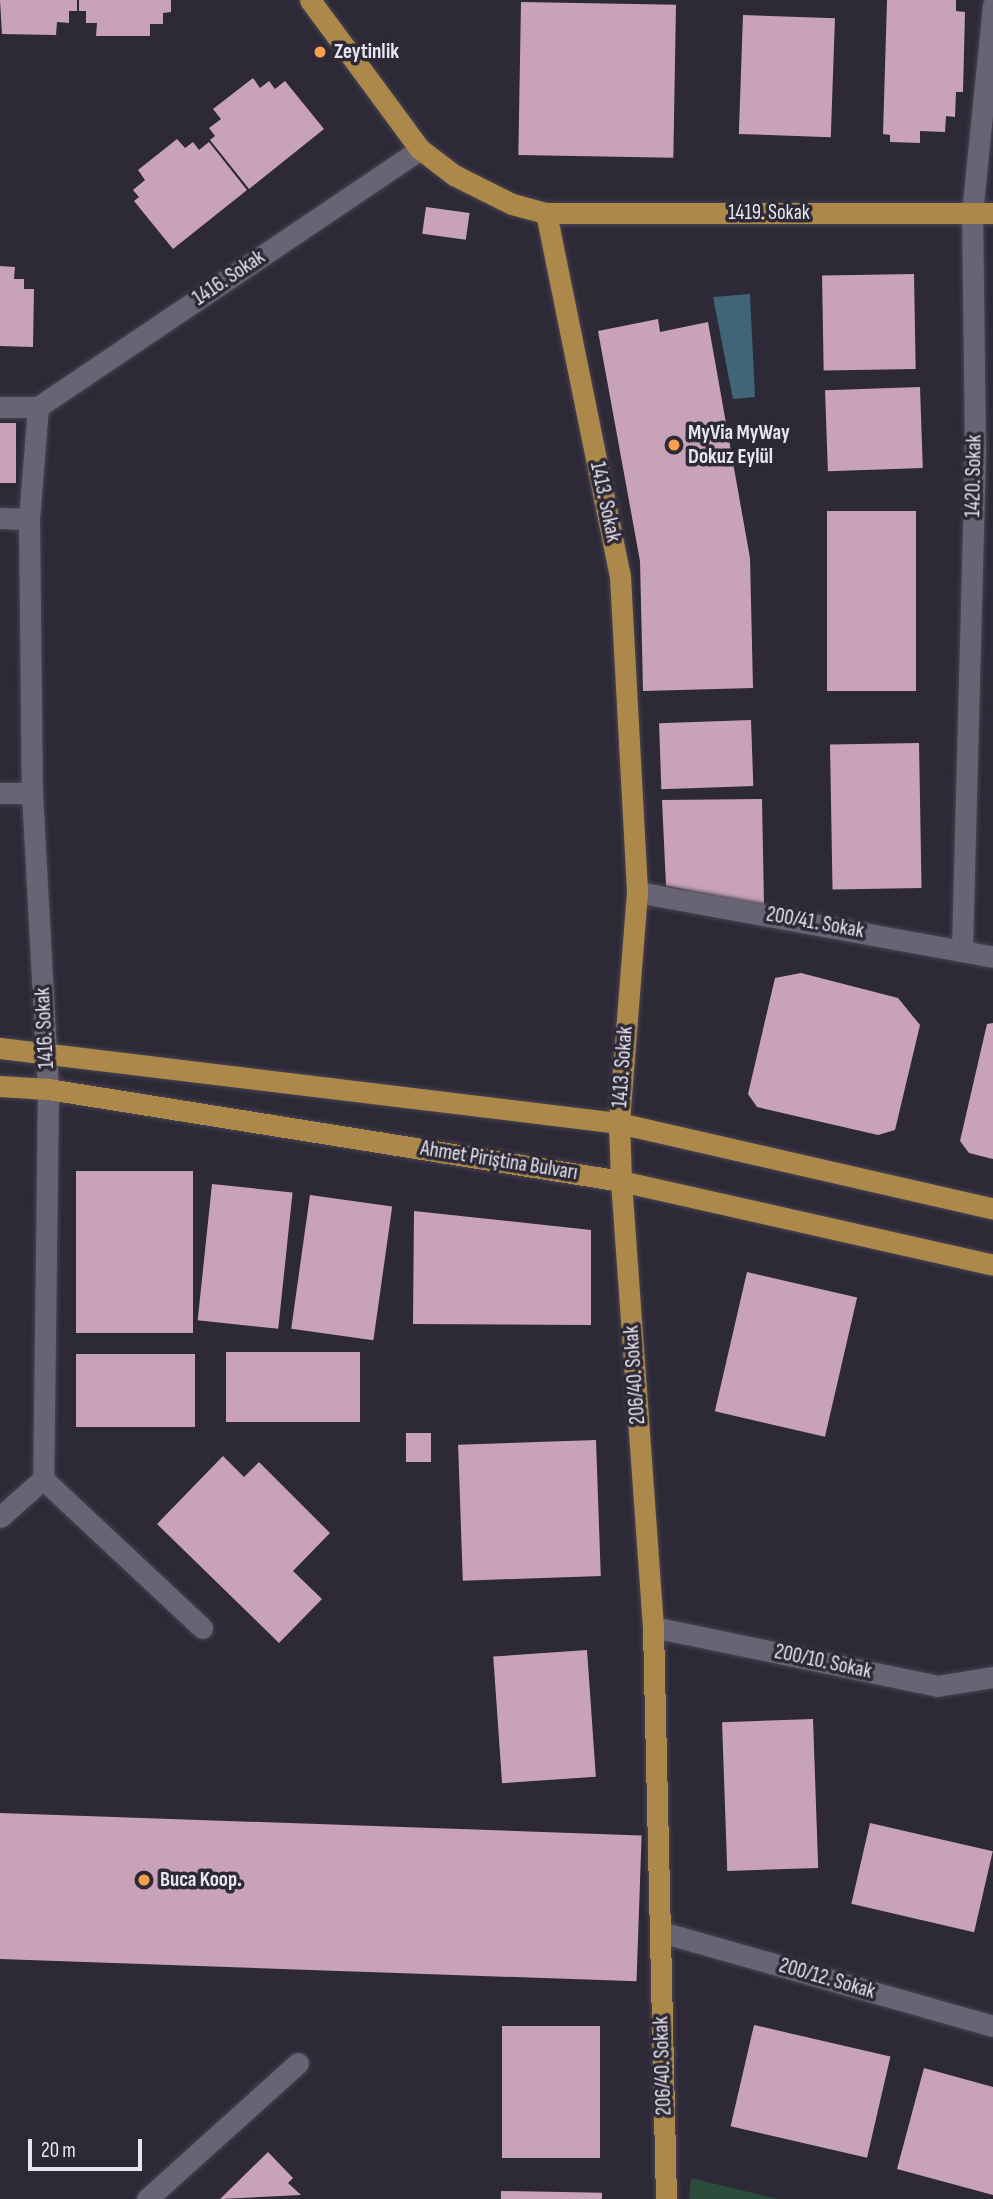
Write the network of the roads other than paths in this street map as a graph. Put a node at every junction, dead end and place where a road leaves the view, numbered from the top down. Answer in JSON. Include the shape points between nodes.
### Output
{"nodes":[{"id":1,"x":310,"y":0,"type":"edge"},
{"id":2,"x":993,"y":5,"type":"edge"},
{"id":3,"x":420,"y":149,"type":"junction"},
{"id":4,"x":546,"y":213,"type":"junction"},
{"id":5,"x":983,"y":213,"type":"edge"},
{"id":6,"x":0,"y":407,"type":"edge"},
{"id":7,"x":38,"y":407,"type":"junction"},
{"id":8,"x":0,"y":519,"type":"edge"},
{"id":9,"x":29,"y":519,"type":"junction"},
{"id":10,"x":0,"y":793,"type":"edge"},
{"id":11,"x":32,"y":793,"type":"junction"},
{"id":12,"x":637,"y":892,"type":"junction"},
{"id":13,"x":962,"y":949,"type":"junction"},
{"id":14,"x":993,"y":957,"type":"edge"},
{"id":15,"x":0,"y":1048,"type":"edge"},
{"id":16,"x":47,"y":1052,"type":"junction"},
{"id":17,"x":0,"y":1086,"type":"edge"},
{"id":18,"x":48,"y":1089,"type":"junction"},
{"id":19,"x":619,"y":1123,"type":"junction"},
{"id":20,"x":621,"y":1181,"type":"junction"},
{"id":21,"x":993,"y":1209,"type":"edge"},
{"id":22,"x":993,"y":1265,"type":"edge"},
{"id":23,"x":43,"y":1479,"type":"junction"},
{"id":24,"x":0,"y":1517,"type":"edge"},
{"id":25,"x":653,"y":1627,"type":"junction"},
{"id":26,"x":202,"y":1628,"type":"dead end"},
{"id":27,"x":993,"y":1677,"type":"edge"},
{"id":28,"x":661,"y":1932,"type":"junction"},
{"id":29,"x":993,"y":2026,"type":"edge"},
{"id":30,"x":298,"y":2063,"type":"dead end"},
{"id":31,"x":147,"y":2199,"type":"edge"},
{"id":32,"x":666,"y":2199,"type":"edge"}],
"edges":[{"from":1,"to":3,"type":"main road"},
{"from":2,"to":5,"type":"street","name":"1420. Sokak"},
{"from":3,"to":4,"type":"main road","via":[[484,192]]},
{"from":3,"to":7,"type":"street","name":"1416. Sokak"},
{"from":4,"to":5,"type":"main road","name":"1419. Sokak"},
{"from":4,"to":12,"type":"main road","name":"1413. Sokak","via":[[620,576]]},
{"from":5,"to":13,"type":"street","name":"1420. Sokak"},
{"from":6,"to":7,"type":"street"},
{"from":7,"to":9,"type":"street","name":"1416. Sokak"},
{"from":8,"to":9,"type":"street"},
{"from":9,"to":11,"type":"street","name":"1416. Sokak"},
{"from":10,"to":11,"type":"street"},
{"from":11,"to":16,"type":"street","name":"1416. Sokak"},
{"from":12,"to":13,"type":"street","name":"200/41. Sokak"},
{"from":12,"to":19,"type":"main road","name":"1413. Sokak"},
{"from":13,"to":14,"type":"street","name":"200/41. Sokak"},
{"from":15,"to":16,"type":"main road"},
{"from":16,"to":18,"type":"street","name":"1416. Sokak"},
{"from":16,"to":19,"type":"main road"},
{"from":17,"to":18,"type":"main road","name":"Ahmet Piriştina Bulvarı"},
{"from":18,"to":20,"type":"main road","name":"Ahmet Piriştina Bulvarı"},
{"from":18,"to":23,"type":"street","name":"1416. Sokak"},
{"from":19,"to":20,"type":"main road","name":"206/40. Sokak"},
{"from":19,"to":21,"type":"main road"},
{"from":20,"to":22,"type":"main road","name":"Ahmet Piriştina Bulvarı"},
{"from":20,"to":25,"type":"main road","name":"206/40. Sokak"},
{"from":23,"to":24,"type":"street"},
{"from":23,"to":26,"type":"street"},
{"from":25,"to":27,"type":"street","name":"200/10. Sokak","via":[[937,1686]]},
{"from":25,"to":28,"type":"main road","name":"206/40. Sokak"},
{"from":28,"to":29,"type":"street","name":"200/12. Sokak"},
{"from":28,"to":32,"type":"main road","name":"206/40. Sokak"},
{"from":30,"to":31,"type":"street"}]}
